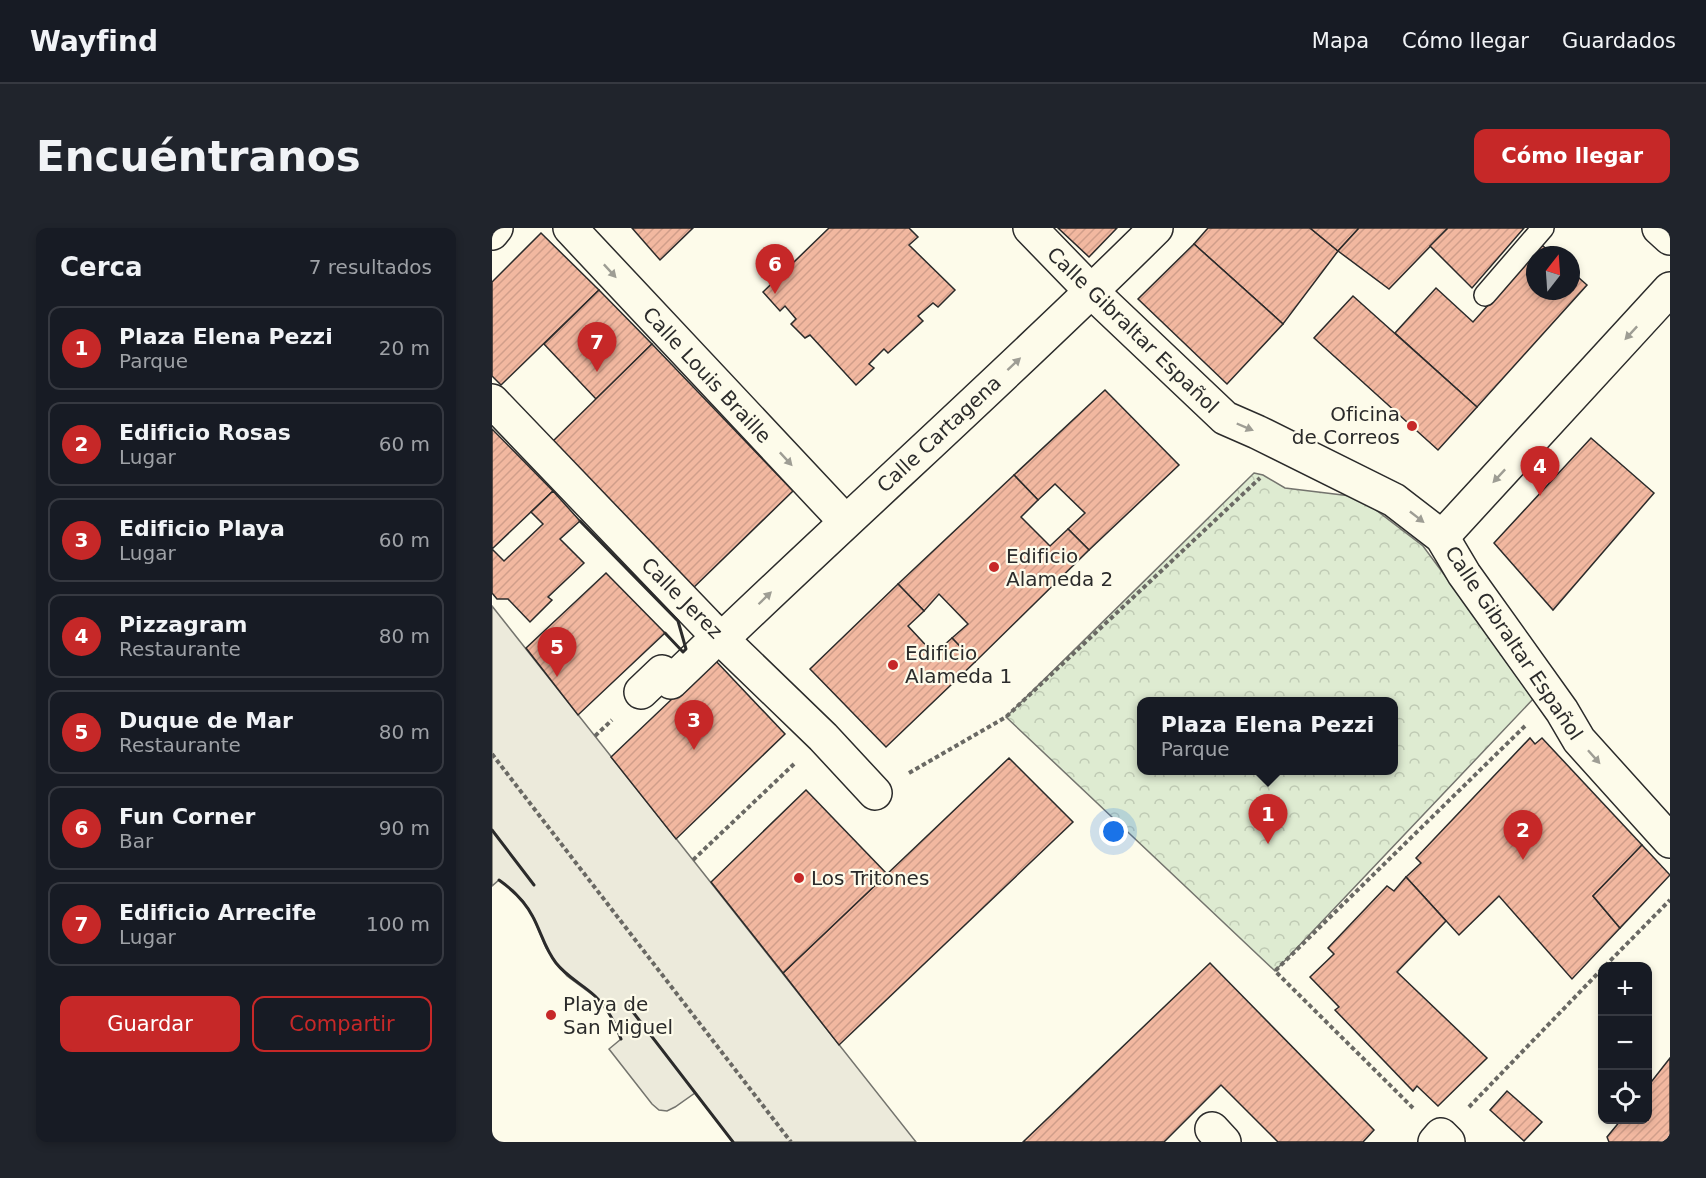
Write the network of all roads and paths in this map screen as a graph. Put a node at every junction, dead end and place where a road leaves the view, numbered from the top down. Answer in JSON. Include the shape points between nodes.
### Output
{"nodes":[{"id":1,"x":496,"y":228,"type":"edge"},
{"id":2,"x":570,"y":228,"type":"edge"},
{"id":3,"x":1030,"y":228,"type":"edge"},
{"id":4,"x":1156,"y":228,"type":"edge"},
{"id":5,"x":1543,"y":228,"type":"edge"},
{"id":6,"x":1659,"y":228,"type":"edge"},
{"id":7,"x":492,"y":233,"type":"edge"},
{"id":8,"x":1670,"y":238,"type":"edge"},
{"id":9,"x":1670,"y":289,"type":"edge"},
{"id":10,"x":1092,"y":292,"type":"junction"},
{"id":11,"x":1485,"y":295,"type":"dead end"},
{"id":12,"x":492,"y":401,"type":"edge"},
{"id":13,"x":1263,"y":475,"type":"dead end"},
{"id":14,"x":845,"y":521,"type":"junction"},
{"id":15,"x":1443,"y":537,"type":"junction"},
{"id":16,"x":721,"y":637,"type":"junction"},
{"id":17,"x":641,"y":692,"type":"dead end"},
{"id":18,"x":1528,"y":723,"type":"dead end"},
{"id":19,"x":823,"y":737,"type":"junction"},
{"id":20,"x":492,"y":754,"type":"edge"},
{"id":21,"x":875,"y":793,"type":"joint"},
{"id":22,"x":1670,"y":841,"type":"edge"},
{"id":23,"x":693,"y":860,"type":"dead end"},
{"id":24,"x":1670,"y":900,"type":"edge"},
{"id":25,"x":1610,"y":962,"type":"edge"},
{"id":26,"x":1598,"y":974,"type":"edge"},
{"id":27,"x":1441,"y":1140,"type":"edge"},
{"id":28,"x":791,"y":1142,"type":"edge"}],
"edges":[{"from":1,"to":7,"type":"street"},
{"from":2,"to":14,"type":"street","name":"Calle Louis Braille","one_way":true},
{"from":3,"to":10,"type":"street","name":"Calle Gibraltar Español"},
{"from":4,"to":10,"type":"street","name":"Calle Cartagena"},
{"from":5,"to":11,"type":"lane"},
{"from":6,"to":8,"type":"street"},
{"from":9,"to":15,"type":"street","one_way":true},
{"from":14,"to":10,"type":"street","name":"Calle Cartagena","one_way":true},
{"from":10,"to":15,"type":"street","name":"Calle Gibraltar Español","one_way":true,"via":[[1225,418],[1395,500]]},
{"from":12,"to":16,"type":"street","name":"Calle Jerez"},
{"from":13,"to":21,"type":"path","via":[[1006,717]]},
{"from":16,"to":14,"type":"street","name":"Calle Cartagena","one_way":true},
{"from":15,"to":22,"type":"street","name":"Calle Gibraltar Español","one_way":true,"via":[[1464,574],[1562,711],[1578,740]]},
{"from":16,"to":17,"type":"street","name":"Calle Cartagena","via":[[671,682],[662,672]]},
{"from":16,"to":19,"type":"street","name":"Calle Jerez"},
{"from":18,"to":27,"type":"path","via":[[1275,971]]},
{"from":19,"to":21,"type":"street","name":"Calle Jerez"},
{"from":19,"to":23,"type":"path"},
{"from":20,"to":28,"type":"path"},
{"from":24,"to":25,"type":"path"},
{"from":26,"to":27,"type":"path"}]}
